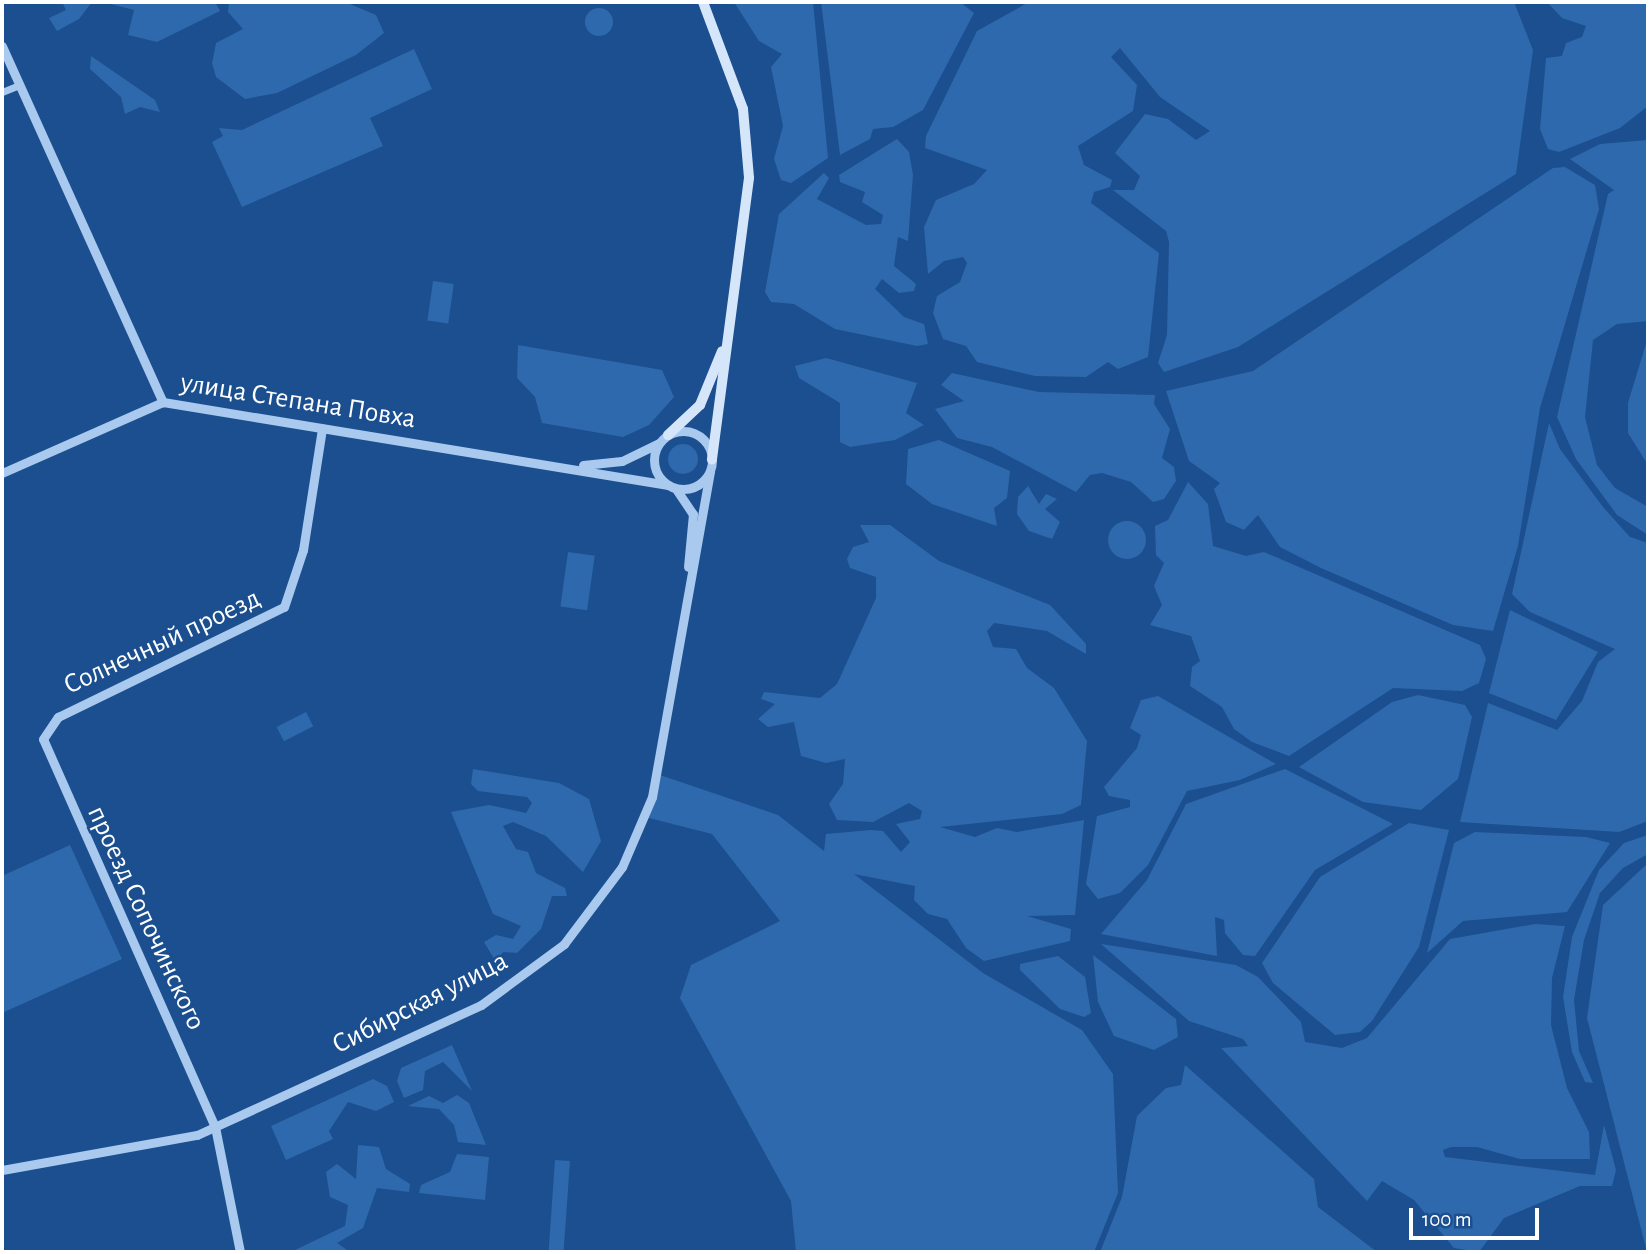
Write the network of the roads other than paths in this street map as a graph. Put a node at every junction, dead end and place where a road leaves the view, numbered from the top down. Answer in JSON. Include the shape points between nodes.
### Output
{"nodes":[{"id":1,"x":703,"y":2,"type":"edge"},
{"id":2,"x":2,"y":46,"type":"edge"},
{"id":3,"x":19,"y":85,"type":"junction"},
{"id":4,"x":2,"y":92,"type":"edge"},
{"id":5,"x":730,"y":324,"type":"junction"},
{"id":6,"x":163,"y":402,"type":"junction"},
{"id":7,"x":322,"y":428,"type":"junction"},
{"id":8,"x":666,"y":438,"type":"junction"},
{"id":9,"x":563,"y":465,"type":"junction"},
{"id":10,"x":711,"y":465,"type":"junction"},
{"id":11,"x":2,"y":473,"type":"edge"},
{"id":12,"x":670,"y":485,"type":"junction"},
{"id":13,"x":686,"y":596,"type":"junction"},
{"id":14,"x":47,"y":728,"type":"joint"},
{"id":15,"x":215,"y":1127,"type":"junction"},
{"id":16,"x":2,"y":1170,"type":"edge"},
{"id":17,"x":240,"y":1252,"type":"edge"}],
"edges":[{"from":1,"to":5,"type":"main road","via":[[735,81],[749,156]]},
{"from":2,"to":3,"type":"street","name":"улица Степана Повха"},
{"from":3,"to":4,"type":"street"},
{"from":3,"to":6,"type":"street","name":"улица Степана Повха"},
{"from":5,"to":8,"type":"main road","via":[[706,395]]},
{"from":5,"to":10,"type":"main road"},
{"from":6,"to":7,"type":"street","name":"улица Степана Повха"},
{"from":6,"to":11,"type":"street"},
{"from":7,"to":9,"type":"street","name":"улица Степана Повха"},
{"from":7,"to":14,"type":"street","name":"Солнечный проезд","via":[[301,562],[284,607]]},
{"from":8,"to":9,"type":"street","name":"улица Степана Повха","via":[[621,461]]},
{"from":8,"to":10,"type":"street","via":[[697,435]]},
{"from":8,"to":12,"type":"street","via":[[655,466]]},
{"from":9,"to":12,"type":"street","name":"улица Степана Повха"},
{"from":10,"to":12,"type":"street","via":[[694,487]]},
{"from":10,"to":13,"type":"street","name":"Сибирская улица"},
{"from":12,"to":13,"type":"street","name":"Сибирская улица","via":[[687,498],[693,514]]},
{"from":13,"to":15,"type":"street","name":"Сибирская улица","via":[[645,817],[612,884],[564,944],[481,1005]]},
{"from":14,"to":15,"type":"street","name":"проезд Сопочинского","via":[[44,750]]},
{"from":15,"to":16,"type":"street","name":"Сибирская улица","via":[[174,1141]]},
{"from":15,"to":17,"type":"street","name":"проезд Сопочинского"}]}
